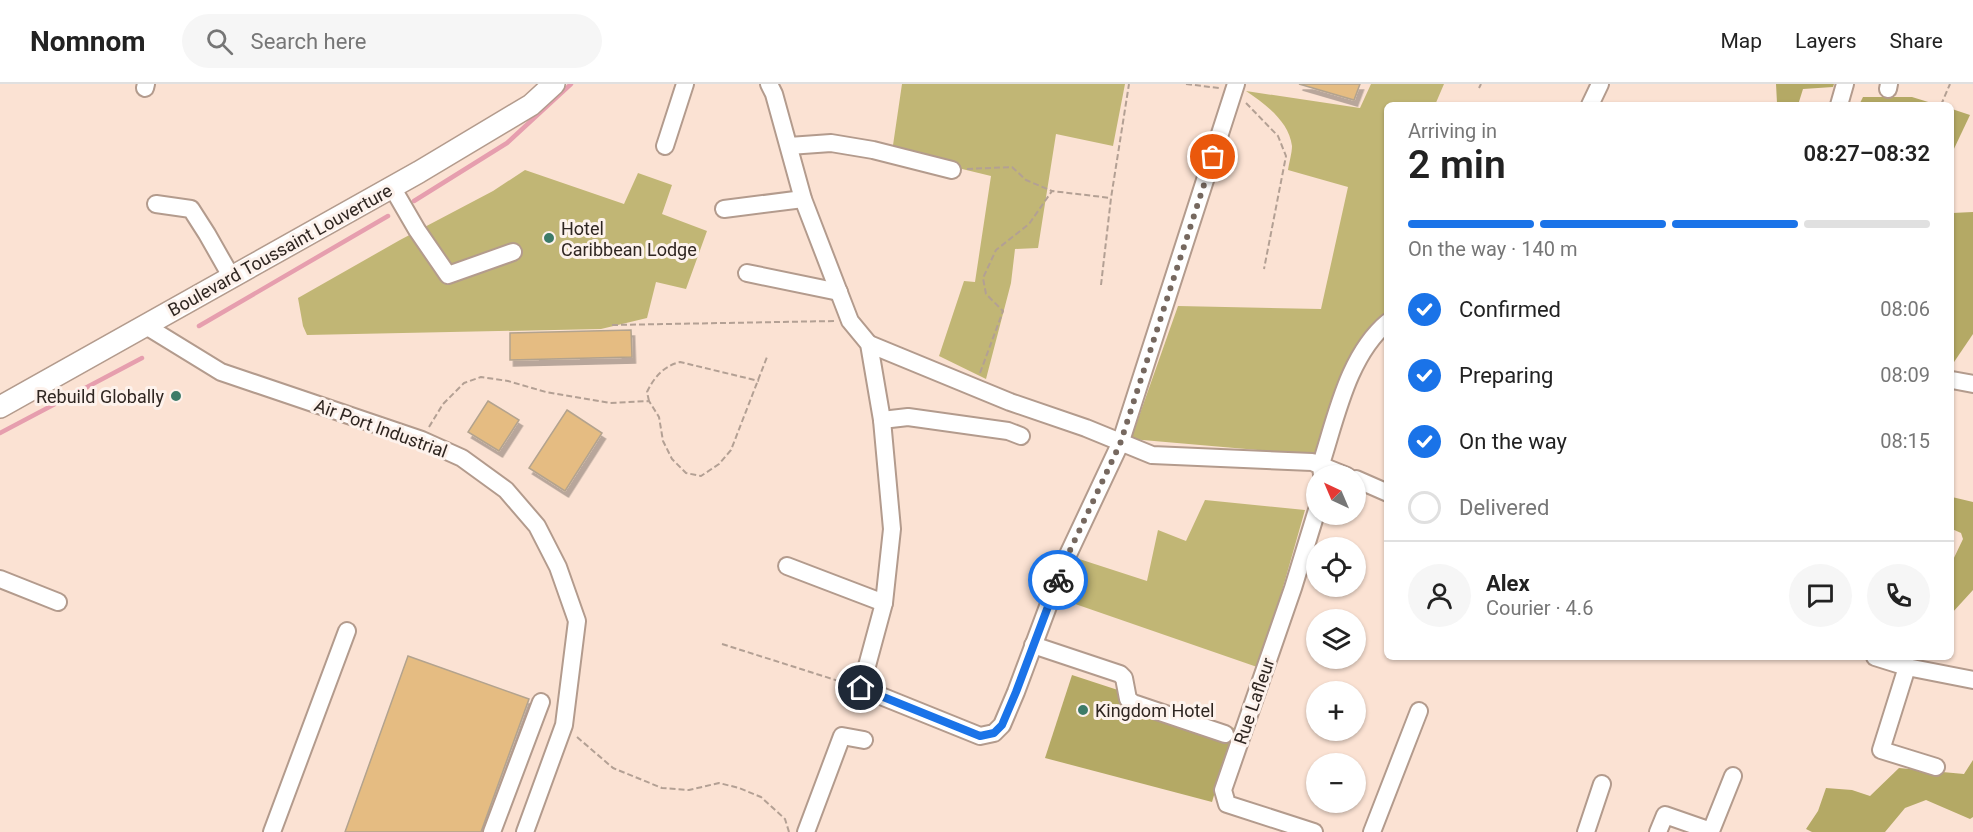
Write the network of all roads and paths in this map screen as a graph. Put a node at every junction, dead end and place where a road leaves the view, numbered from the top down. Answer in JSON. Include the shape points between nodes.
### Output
{"nodes":[{"id":1,"x":554,"y":84,"type":"edge"},
{"id":2,"x":685,"y":84,"type":"edge"},
{"id":3,"x":769,"y":84,"type":"edge"},
{"id":4,"x":1129,"y":84,"type":"edge"},
{"id":5,"x":1186,"y":84,"type":"edge"},
{"id":6,"x":1481,"y":84,"type":"edge"},
{"id":7,"x":1600,"y":84,"type":"edge"},
{"id":8,"x":1845,"y":84,"type":"edge"},
{"id":9,"x":1950,"y":84,"type":"edge"},
{"id":10,"x":1235,"y":87,"type":"edge"},
{"id":11,"x":1479,"y":88,"type":"dead end"},
{"id":12,"x":1591,"y":102,"type":"edge"},
{"id":13,"x":1840,"y":102,"type":"edge"},
{"id":14,"x":1942,"y":102,"type":"edge"},
{"id":15,"x":665,"y":146,"type":"dead end"},
{"id":16,"x":789,"y":146,"type":"junction"},
{"id":17,"x":952,"y":170,"type":"joint"},
{"id":18,"x":392,"y":188,"type":"junction"},
{"id":19,"x":1052,"y":191,"type":"junction"},
{"id":20,"x":1111,"y":198,"type":"junction"},
{"id":21,"x":803,"y":200,"type":"junction"},
{"id":22,"x":156,"y":204,"type":"dead end"},
{"id":23,"x":724,"y":209,"type":"dead end"},
{"id":24,"x":513,"y":252,"type":"dead end"},
{"id":25,"x":1264,"y":269,"type":"dead end"},
{"id":26,"x":747,"y":273,"type":"dead end"},
{"id":27,"x":232,"y":278,"type":"junction"},
{"id":28,"x":1101,"y":285,"type":"dead end"},
{"id":29,"x":839,"y":292,"type":"junction"},
{"id":30,"x":850,"y":321,"type":"junction"},
{"id":31,"x":612,"y":325,"type":"dead end"},
{"id":32,"x":1384,"y":325,"type":"edge"},
{"id":33,"x":146,"y":326,"type":"junction"},
{"id":34,"x":869,"y":344,"type":"junction"},
{"id":35,"x":767,"y":357,"type":"dead end"},
{"id":36,"x":1954,"y":380,"type":"edge"},
{"id":37,"x":759,"y":381,"type":"junction"},
{"id":38,"x":1973,"y":384,"type":"edge"},
{"id":39,"x":974,"y":387,"type":"junction"},
{"id":40,"x":649,"y":401,"type":"junction"},
{"id":41,"x":0,"y":407,"type":"edge"},
{"id":42,"x":882,"y":420,"type":"junction"},
{"id":43,"x":1021,"y":436,"type":"dead end"},
{"id":44,"x":422,"y":440,"type":"junction"},
{"id":45,"x":1120,"y":444,"type":"junction"},
{"id":46,"x":1316,"y":465,"type":"edge"},
{"id":47,"x":1323,"y":465,"type":"edge"},
{"id":48,"x":1366,"y":483,"type":"edge"},
{"id":49,"x":1384,"y":491,"type":"edge"},
{"id":50,"x":1312,"y":525,"type":"edge"},
{"id":51,"x":787,"y":566,"type":"dead end"},
{"id":52,"x":0,"y":579,"type":"edge"},
{"id":53,"x":58,"y":602,"type":"dead end"},
{"id":54,"x":884,"y":603,"type":"junction"},
{"id":55,"x":347,"y":631,"type":"dead end"},
{"id":56,"x":722,"y":644,"type":"dead end"},
{"id":57,"x":1033,"y":645,"type":"junction"},
{"id":58,"x":1884,"y":660,"type":"edge"},
{"id":59,"x":1907,"y":668,"type":"junction"},
{"id":60,"x":1973,"y":680,"type":"edge"},
{"id":61,"x":861,"y":688,"type":"junction"},
{"id":62,"x":541,"y":702,"type":"dead end"},
{"id":63,"x":1419,"y":711,"type":"dead end"},
{"id":64,"x":564,"y":725,"type":"junction"},
{"id":65,"x":1225,"y":734,"type":"dead end"},
{"id":66,"x":864,"y":740,"type":"dead end"},
{"id":67,"x":1936,"y":767,"type":"dead end"},
{"id":68,"x":1733,"y":776,"type":"dead end"},
{"id":69,"x":1602,"y":784,"type":"dead end"},
{"id":70,"x":272,"y":832,"type":"edge"},
{"id":71,"x":492,"y":832,"type":"edge"},
{"id":72,"x":525,"y":832,"type":"edge"},
{"id":73,"x":789,"y":832,"type":"edge"},
{"id":74,"x":806,"y":832,"type":"edge"},
{"id":75,"x":1314,"y":832,"type":"edge"},
{"id":76,"x":1372,"y":832,"type":"edge"},
{"id":77,"x":1586,"y":832,"type":"edge"},
{"id":78,"x":1658,"y":832,"type":"edge"}],
"edges":[{"from":1,"to":18,"type":"main road","name":"Boulevard Toussaint Louverture","via":[[531,105]]},
{"from":2,"to":15,"type":"street"},
{"from":3,"to":16,"type":"street"},
{"from":4,"to":20,"type":"path"},
{"from":5,"to":10,"type":"path"},
{"from":6,"to":11,"type":"path"},
{"from":7,"to":12,"type":"street"},
{"from":8,"to":13,"type":"street"},
{"from":9,"to":14,"type":"path"},
{"from":10,"to":25,"type":"path","via":[[1278,136],[1286,156]]},
{"from":10,"to":45,"type":"street"},
{"from":16,"to":17,"type":"street","via":[[831,143]]},
{"from":16,"to":21,"type":"street"},
{"from":17,"to":19,"type":"path","via":[[1012,167],[1026,180]]},
{"from":18,"to":24,"type":"street","via":[[448,275]]},
{"from":18,"to":27,"type":"main road","name":"Boulevard Toussaint Louverture"},
{"from":19,"to":20,"type":"path"},
{"from":19,"to":39,"type":"path","via":[[1029,224],[996,250],[982,278],[986,294],[1003,311]]},
{"from":20,"to":28,"type":"path"},
{"from":21,"to":23,"type":"street"},
{"from":21,"to":29,"type":"street"},
{"from":22,"to":27,"type":"street","via":[[191,209]]},
{"from":26,"to":29,"type":"street"},
{"from":27,"to":33,"type":"main road","name":"Boulevard Toussaint Louverture"},
{"from":29,"to":30,"type":"street"},
{"from":30,"to":31,"type":"path"},
{"from":30,"to":34,"type":"street"},
{"from":32,"to":47,"type":"street","via":[[1349,376]]},
{"from":33,"to":41,"type":"main road","name":"Boulevard Toussaint Louverture"},
{"from":33,"to":44,"type":"street","name":"Air Port Industrial","via":[[221,372]]},
{"from":34,"to":39,"type":"street"},
{"from":34,"to":42,"type":"street"},
{"from":35,"to":37,"type":"path"},
{"from":36,"to":38,"type":"street"},
{"from":37,"to":40,"type":"path","via":[[680,362],[670,364],[653,379],[647,392]]},
{"from":37,"to":40,"type":"path","via":[[730,450],[719,464],[701,476],[686,473],[672,459],[663,441],[659,417]]},
{"from":39,"to":45,"type":"street"},
{"from":40,"to":44,"type":"path","via":[[610,403],[481,377],[464,383],[442,404]]},
{"from":42,"to":43,"type":"street","via":[[908,417]]},
{"from":42,"to":54,"type":"street","via":[[892,529]]},
{"from":44,"to":64,"type":"street","name":"Air Port Industrial","via":[[462,458],[506,490],[537,526],[558,567],[577,621]]},
{"from":45,"to":46,"type":"street","via":[[1152,455]]},
{"from":45,"to":57,"type":"street","via":[[1065,561]]},
{"from":48,"to":49,"type":"street"},
{"from":50,"to":75,"type":"street","name":"Rue Lafleur","via":[[1223,790],[1227,804]]},
{"from":51,"to":54,"type":"street"},
{"from":52,"to":53,"type":"street"},
{"from":54,"to":61,"type":"street"},
{"from":55,"to":70,"type":"street"},
{"from":56,"to":61,"type":"path"},
{"from":57,"to":61,"type":"street","via":[[1002,725],[994,733],[980,736]]},
{"from":57,"to":65,"type":"street","via":[[1120,674],[1133,703]]},
{"from":58,"to":59,"type":"street"},
{"from":59,"to":60,"type":"street"},
{"from":59,"to":67,"type":"street","via":[[1881,750]]},
{"from":62,"to":71,"type":"street"},
{"from":63,"to":76,"type":"street"},
{"from":64,"to":72,"type":"street","name":"Air Port Industrial"},
{"from":64,"to":73,"type":"path","via":[[613,768],[662,788],[689,790],[719,783],[761,797],[785,819]]},
{"from":66,"to":74,"type":"street","via":[[842,736]]},
{"from":68,"to":78,"type":"street","via":[[1711,831],[1665,815]]},
{"from":69,"to":77,"type":"street"}]}
